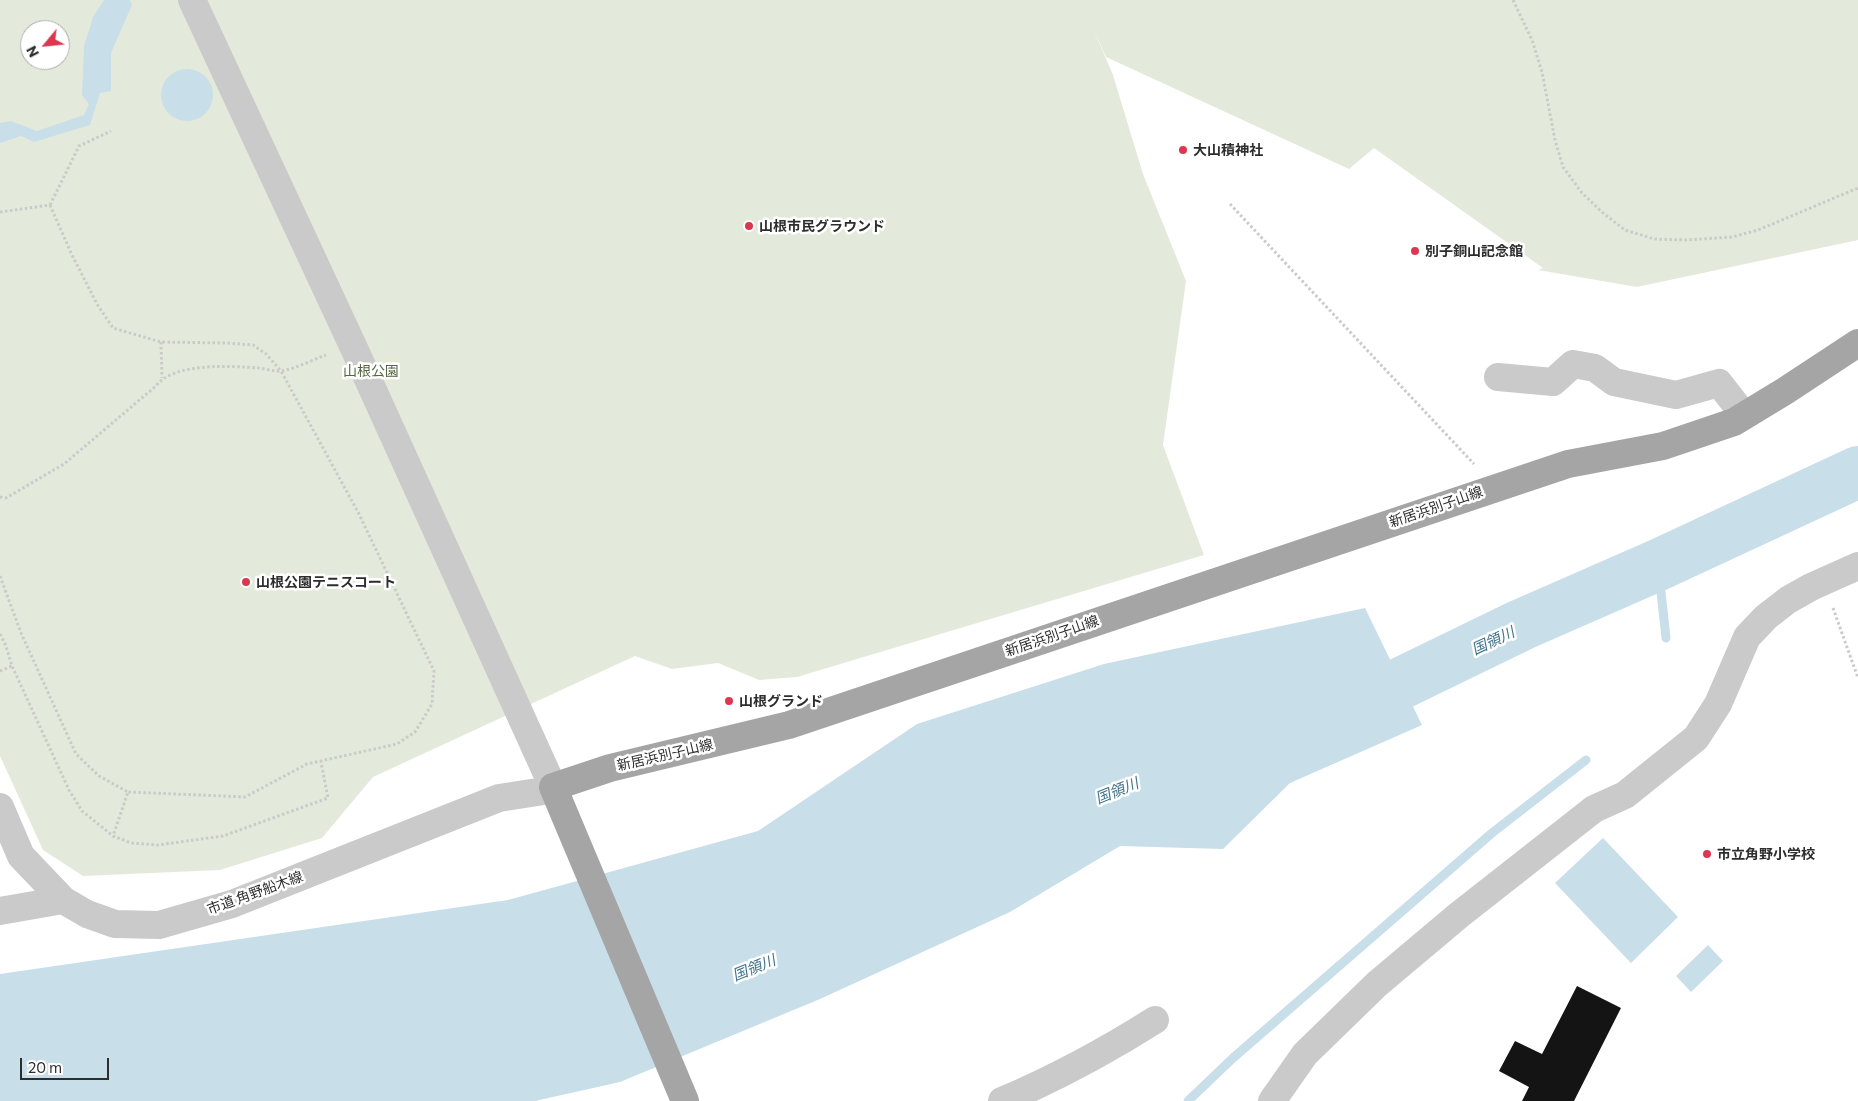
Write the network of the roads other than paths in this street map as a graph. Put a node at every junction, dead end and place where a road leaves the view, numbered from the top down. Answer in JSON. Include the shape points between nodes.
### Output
{"nodes":[{"id":1,"x":192,"y":0,"type":"edge"},
{"id":2,"x":1858,"y":343,"type":"edge"},
{"id":3,"x":1498,"y":377,"type":"dead end"},
{"id":4,"x":1744,"y":415,"type":"junction"},
{"id":5,"x":1858,"y":566,"type":"edge"},
{"id":6,"x":553,"y":787,"type":"junction"},
{"id":7,"x":0,"y":807,"type":"edge"},
{"id":8,"x":63,"y":900,"type":"junction"},
{"id":9,"x":0,"y":911,"type":"edge"},
{"id":10,"x":1155,"y":1020,"type":"dead end"},
{"id":11,"x":1283,"y":1097,"type":"edge"},
{"id":12,"x":685,"y":1101,"type":"edge"},
{"id":13,"x":1002,"y":1101,"type":"edge"}],
"edges":[{"from":1,"to":6,"type":"street"},
{"from":2,"to":4,"type":"main road","name":"新居浜別子山線"},
{"from":3,"to":4,"type":"street","via":[[1553,382],[1573,364],[1595,368],[1614,382],[1676,395],[1719,383]]},
{"from":4,"to":6,"type":"main road","name":"新居浜別子山線","via":[[1734,422],[1663,446],[1568,464],[1496,487],[789,725],[610,768]]},
{"from":5,"to":11,"type":"street","via":[[1788,600],[1766,617],[1747,637],[1718,704],[1696,738],[1625,795],[1594,809],[1377,984],[1305,1054]]},
{"from":6,"to":8,"type":"street","name":"市道 角野船木線","via":[[499,798],[232,904],[159,925],[115,924],[87,914]]},
{"from":6,"to":12,"type":"main road"},
{"from":7,"to":8,"type":"street","name":"市道 角野船木線","via":[[21,856]]},
{"from":8,"to":9,"type":"street"},
{"from":10,"to":13,"type":"street","via":[[1056,1077]]}]}
